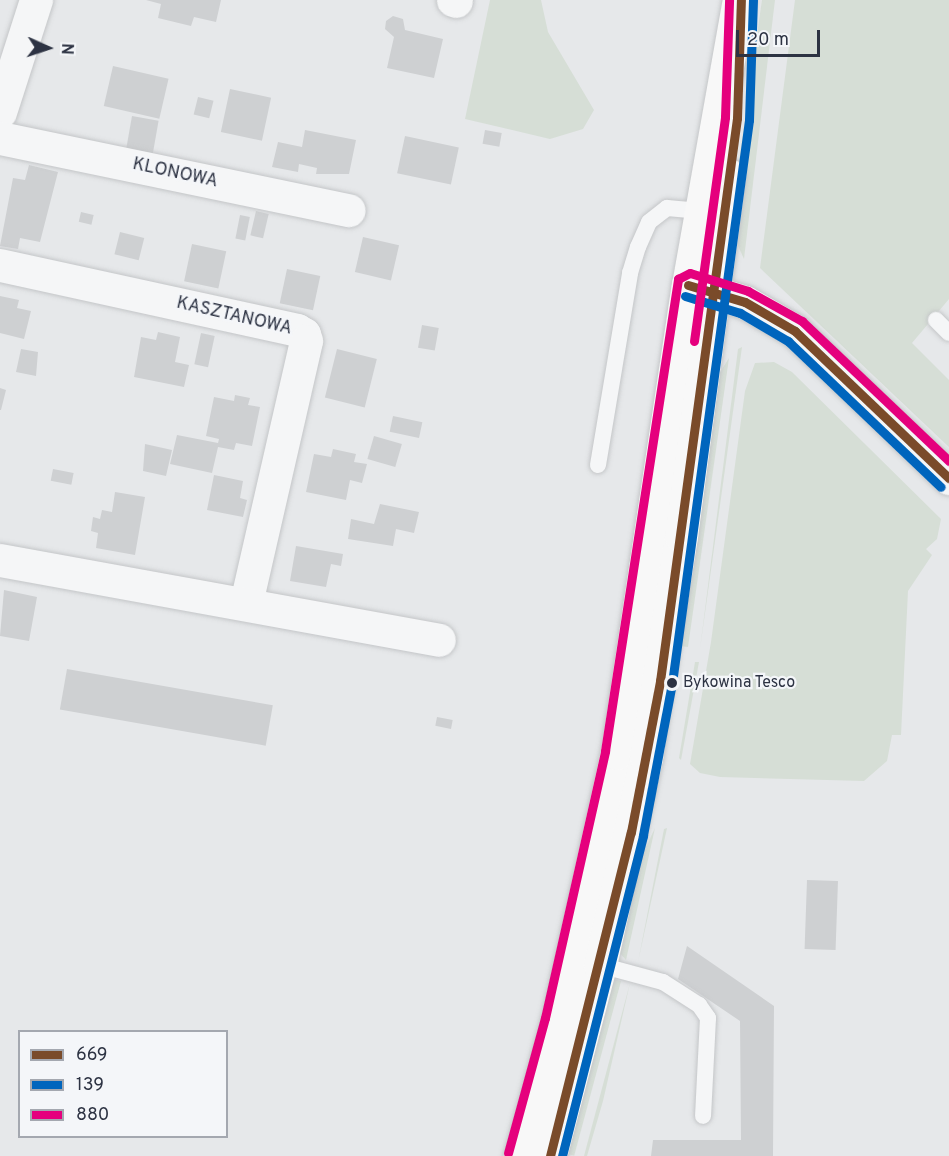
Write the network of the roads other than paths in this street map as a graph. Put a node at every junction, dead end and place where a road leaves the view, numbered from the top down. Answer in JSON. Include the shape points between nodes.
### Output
{"nodes":[{"id":1,"x":36,"y":0,"type":"edge"},
{"id":2,"x":740,"y":0,"type":"edge"},
{"id":3,"x":0,"y":112,"type":"edge"},
{"id":4,"x":0,"y":138,"type":"edge"},
{"id":5,"x":350,"y":210,"type":"dead end"},
{"id":6,"x":701,"y":211,"type":"junction"},
{"id":7,"x":0,"y":265,"type":"edge"},
{"id":8,"x":700,"y":287,"type":"junction"},
{"id":9,"x":936,"y":320,"type":"dead end"},
{"id":10,"x":949,"y":333,"type":"edge"},
{"id":11,"x":598,"y":465,"type":"dead end"},
{"id":12,"x":949,"y":478,"type":"edge"},
{"id":13,"x":0,"y":560,"type":"edge"},
{"id":14,"x":246,"y":603,"type":"junction"},
{"id":15,"x":439,"y":640,"type":"dead end"},
{"id":16,"x":600,"y":965,"type":"junction"},
{"id":17,"x":703,"y":1116,"type":"dead end"},
{"id":18,"x":520,"y":1156,"type":"edge"},
{"id":19,"x":550,"y":1156,"type":"edge"}],
"edges":[{"from":1,"to":3,"type":"street"},
{"from":2,"to":6,"type":"street"},
{"from":2,"to":8,"type":"street","via":[[737,118]]},
{"from":4,"to":5,"type":"street","name":"KLONOWA"},
{"from":6,"to":8,"type":"street"},
{"from":6,"to":11,"type":"lane","via":[[667,208],[649,222],[638,247],[630,273]]},
{"from":7,"to":14,"type":"street","name":"KASZTANOWA","via":[[304,334],[306,341]]},
{"from":8,"to":12,"type":"street","via":[[753,305],[795,331]]},
{"from":8,"to":16,"type":"street","via":[[660,681]]},
{"from":8,"to":18,"type":"street","via":[[617,753],[557,1021]]},
{"from":9,"to":10,"type":"lane"},
{"from":13,"to":14,"type":"street"},
{"from":14,"to":15,"type":"street"},
{"from":16,"to":17,"type":"lane","via":[[663,982],[699,1005],[708,1018]]},
{"from":16,"to":19,"type":"street"}]}
